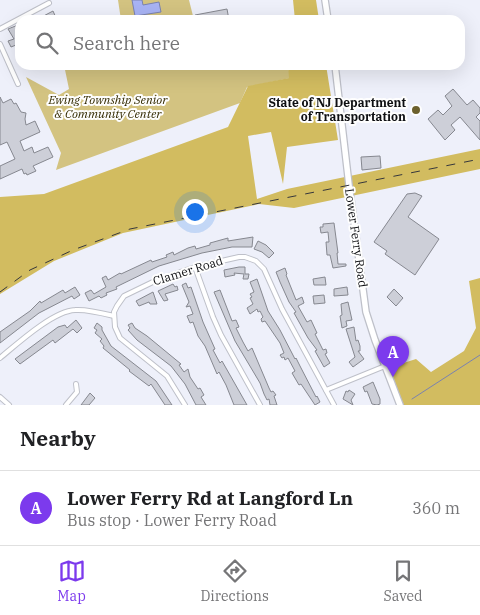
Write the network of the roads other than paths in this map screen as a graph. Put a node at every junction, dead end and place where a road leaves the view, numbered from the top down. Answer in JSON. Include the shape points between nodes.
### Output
{"nodes":[{"id":1,"x":325,"y":0,"type":"edge"},
{"id":2,"x":49,"y":3,"type":"dead end"},
{"id":3,"x":26,"y":15,"type":"edge"},
{"id":4,"x":327,"y":15,"type":"edge"},
{"id":5,"x":15,"y":21,"type":"edge"},
{"id":6,"x":0,"y":29,"type":"edge"},
{"id":7,"x":0,"y":44,"type":"edge"},
{"id":8,"x":336,"y":70,"type":"edge"},
{"id":9,"x":18,"y":84,"type":"dead end"},
{"id":10,"x":195,"y":266,"type":"junction"},
{"id":11,"x":114,"y":316,"type":"junction"},
{"id":12,"x":0,"y":358,"type":"edge"},
{"id":13,"x":385,"y":366,"type":"junction"},
{"id":14,"x":76,"y":384,"type":"dead end"},
{"id":15,"x":326,"y":390,"type":"junction"},
{"id":16,"x":0,"y":397,"type":"edge"},
{"id":17,"x":9,"y":405,"type":"edge"},
{"id":18,"x":66,"y":405,"type":"edge"},
{"id":19,"x":186,"y":405,"type":"edge"},
{"id":20,"x":260,"y":405,"type":"edge"},
{"id":21,"x":334,"y":405,"type":"edge"},
{"id":22,"x":400,"y":405,"type":"edge"}],
"edges":[{"from":1,"to":4,"type":"street"},
{"from":2,"to":3,"type":"street"},
{"from":5,"to":6,"type":"street"},
{"from":7,"to":9,"type":"street"},
{"from":8,"to":13,"type":"street","name":"Lower Ferry Road","via":[[364,300]]},
{"from":10,"to":11,"type":"street","name":"Clamer Road","via":[[129,292],[120,301]]},
{"from":10,"to":15,"type":"street","name":"Clamer Road","via":[[239,257],[251,258],[260,265]]},
{"from":10,"to":20,"type":"street","via":[[221,335]]},
{"from":11,"to":12,"type":"street","via":[[70,310],[25,337]]},
{"from":11,"to":19,"type":"street","via":[[114,328],[120,338],[167,376]]},
{"from":13,"to":15,"type":"street"},
{"from":13,"to":22,"type":"street","name":"Lower Ferry Road"},
{"from":14,"to":18,"type":"street","via":[[76,392]]},
{"from":15,"to":21,"type":"street","name":"Clamer Road"},
{"from":16,"to":17,"type":"street"}]}
